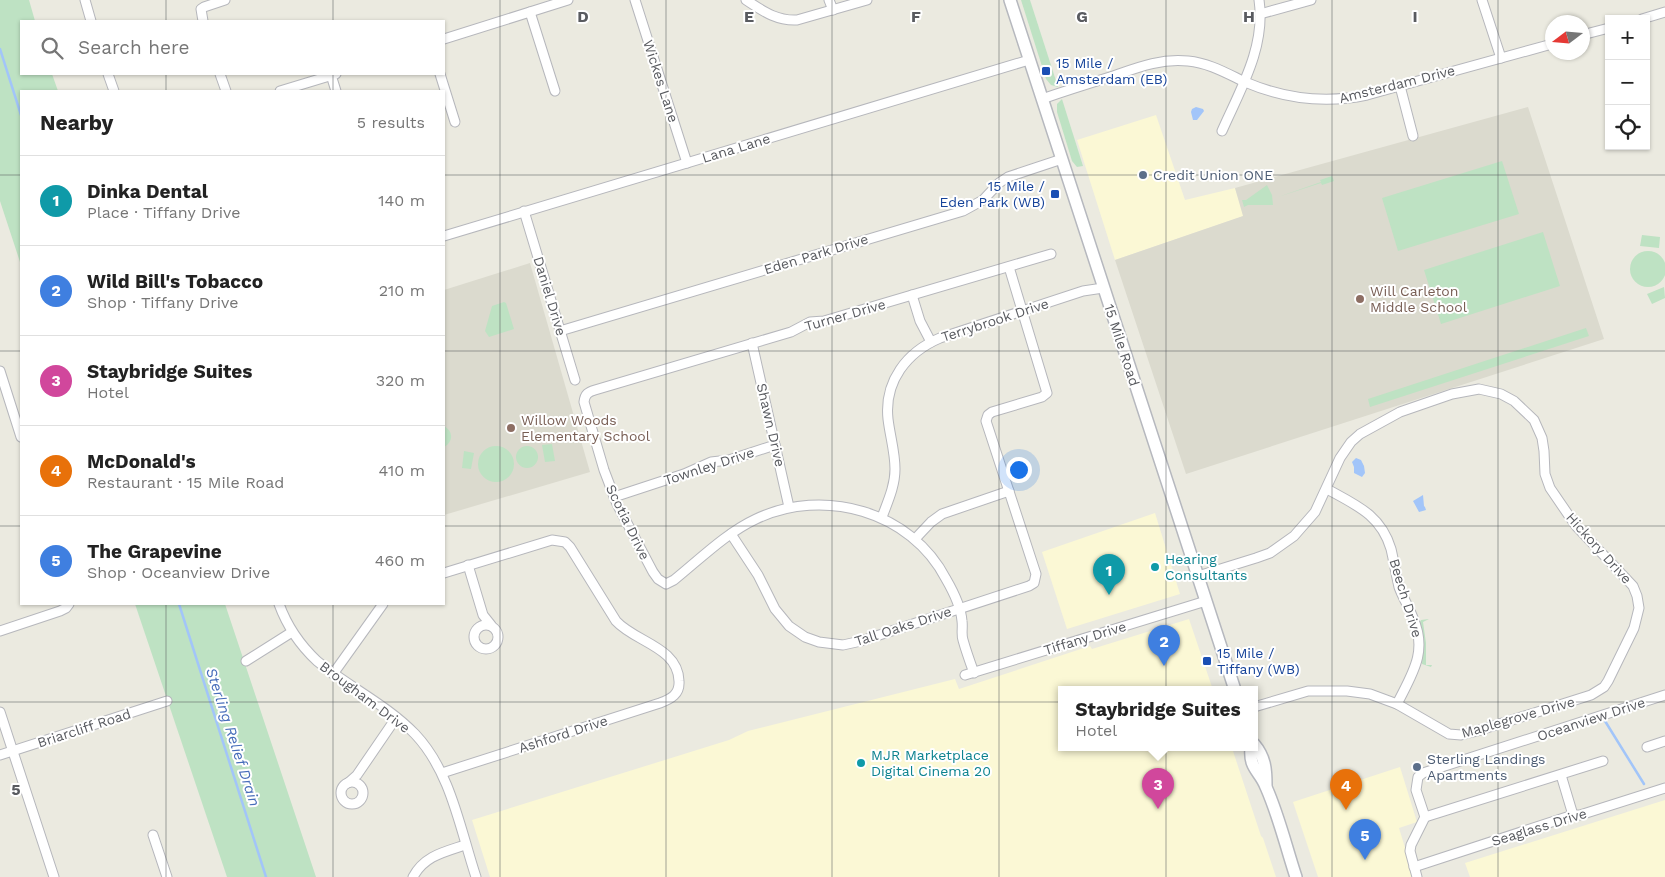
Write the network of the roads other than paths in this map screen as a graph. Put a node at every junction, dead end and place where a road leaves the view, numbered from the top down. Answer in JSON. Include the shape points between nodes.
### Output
{"nodes":[{"id":1,"x":85,"y":0,"type":"edge"},
{"id":2,"x":225,"y":0,"type":"edge"},
{"id":3,"x":568,"y":0,"type":"edge"},
{"id":4,"x":636,"y":0,"type":"edge"},
{"id":5,"x":746,"y":0,"type":"edge"},
{"id":6,"x":830,"y":0,"type":"edge"},
{"id":7,"x":866,"y":0,"type":"edge"},
{"id":8,"x":1010,"y":0,"type":"edge"},
{"id":9,"x":1259,"y":0,"type":"edge"},
{"id":10,"x":1311,"y":0,"type":"edge"},
{"id":11,"x":1482,"y":0,"type":"edge"},
{"id":12,"x":833,"y":10,"type":"junction"},
{"id":13,"x":530,"y":12,"type":"junction"},
{"id":14,"x":1665,"y":12,"type":"edge"},
{"id":15,"x":1260,"y":14,"type":"junction"},
{"id":16,"x":1650,"y":17,"type":"edge"},
{"id":17,"x":92,"y":20,"type":"edge"},
{"id":18,"x":203,"y":20,"type":"edge"},
{"id":19,"x":1605,"y":29,"type":"edge"},
{"id":20,"x":1590,"y":33,"type":"edge"},
{"id":21,"x":445,"y":39,"type":"edge"},
{"id":22,"x":1545,"y":46,"type":"edge"},
{"id":23,"x":1501,"y":58,"type":"junction"},
{"id":24,"x":1029,"y":60,"type":"junction"},
{"id":25,"x":108,"y":75,"type":"edge"},
{"id":26,"x":220,"y":75,"type":"edge"},
{"id":27,"x":333,"y":75,"type":"edge"},
{"id":28,"x":440,"y":75,"type":"edge"},
{"id":29,"x":1244,"y":81,"type":"junction"},
{"id":30,"x":1400,"y":86,"type":"junction"},
{"id":31,"x":114,"y":90,"type":"edge"},
{"id":32,"x":226,"y":90,"type":"edge"},
{"id":33,"x":283,"y":90,"type":"edge"},
{"id":34,"x":336,"y":90,"type":"edge"},
{"id":35,"x":445,"y":90,"type":"edge"},
{"id":36,"x":445,"y":90,"type":"edge"},
{"id":37,"x":555,"y":91,"type":"dead end"},
{"id":38,"x":1042,"y":99,"type":"junction"},
{"id":39,"x":455,"y":122,"type":"dead end"},
{"id":40,"x":1222,"y":132,"type":"dead end"},
{"id":41,"x":1413,"y":136,"type":"dead end"},
{"id":42,"x":1062,"y":159,"type":"junction"},
{"id":43,"x":687,"y":163,"type":"junction"},
{"id":44,"x":524,"y":212,"type":"junction"},
{"id":45,"x":445,"y":236,"type":"edge"},
{"id":46,"x":1051,"y":254,"type":"dead end"},
{"id":47,"x":1009,"y":267,"type":"junction"},
{"id":48,"x":1103,"y":288,"type":"junction"},
{"id":49,"x":912,"y":295,"type":"junction"},
{"id":50,"x":1022,"y":312,"type":"junction"},
{"id":51,"x":560,"y":331,"type":"junction"},
{"id":52,"x":931,"y":342,"type":"junction"},
{"id":53,"x":752,"y":343,"type":"junction"},
{"id":54,"x":0,"y":372,"type":"edge"},
{"id":55,"x":575,"y":380,"type":"dead end"},
{"id":56,"x":585,"y":396,"type":"joint"},
{"id":57,"x":20,"y":434,"type":"edge"},
{"id":58,"x":775,"y":445,"type":"junction"},
{"id":59,"x":1327,"y":489,"type":"junction"},
{"id":60,"x":1009,"y":491,"type":"junction"},
{"id":61,"x":614,"y":497,"type":"junction"},
{"id":62,"x":789,"y":507,"type":"junction"},
{"id":63,"x":882,"y":517,"type":"junction"},
{"id":64,"x":731,"y":534,"type":"junction"},
{"id":65,"x":915,"y":539,"type":"junction"},
{"id":66,"x":468,"y":565,"type":"junction"},
{"id":67,"x":445,"y":573,"type":"edge"},
{"id":68,"x":1198,"y":576,"type":"junction"},
{"id":69,"x":1206,"y":601,"type":"junction"},
{"id":70,"x":68,"y":605,"type":"edge"},
{"id":71,"x":279,"y":605,"type":"edge"},
{"id":72,"x":381,"y":605,"type":"edge"},
{"id":73,"x":959,"y":609,"type":"junction"},
{"id":74,"x":483,"y":616,"type":"junction"},
{"id":75,"x":481,"y":625,"type":"junction"},
{"id":76,"x":491,"y":625,"type":"junction"},
{"id":77,"x":0,"y":631,"type":"edge"},
{"id":78,"x":292,"y":632,"type":"junction"},
{"id":79,"x":246,"y":660,"type":"dead end"},
{"id":80,"x":333,"y":674,"type":"junction"},
{"id":81,"x":1608,"y":681,"type":"joint"},
{"id":82,"x":1234,"y":686,"type":"edge"},
{"id":83,"x":1665,"y":695,"type":"edge"},
{"id":84,"x":167,"y":702,"type":"dead end"},
{"id":85,"x":1397,"y":704,"type":"junction"},
{"id":86,"x":1258,"y":706,"type":"edge"},
{"id":87,"x":0,"y":712,"type":"edge"},
{"id":88,"x":396,"y":718,"type":"junction"},
{"id":89,"x":1665,"y":741,"type":"edge"},
{"id":90,"x":1647,"y":747,"type":"dead end"},
{"id":91,"x":1258,"y":749,"type":"edge"},
{"id":92,"x":13,"y":751,"type":"junction"},
{"id":93,"x":1251,"y":751,"type":"edge"},
{"id":94,"x":0,"y":755,"type":"edge"},
{"id":95,"x":1603,"y":761,"type":"dead end"},
{"id":96,"x":442,"y":773,"type":"junction"},
{"id":97,"x":358,"y":775,"type":"junction"},
{"id":98,"x":1560,"y":775,"type":"junction"},
{"id":99,"x":348,"y":782,"type":"junction"},
{"id":100,"x":1266,"y":785,"type":"junction"},
{"id":101,"x":361,"y":786,"type":"junction"},
{"id":102,"x":1665,"y":788,"type":"edge"},
{"id":103,"x":1573,"y":815,"type":"junction"},
{"id":104,"x":1425,"y":817,"type":"junction"},
{"id":105,"x":153,"y":835,"type":"dead end"},
{"id":106,"x":465,"y":845,"type":"junction"},
{"id":107,"x":1414,"y":867,"type":"junction"},
{"id":108,"x":53,"y":877,"type":"edge"},
{"id":109,"x":167,"y":877,"type":"edge"},
{"id":110,"x":413,"y":877,"type":"edge"},
{"id":111,"x":476,"y":877,"type":"edge"},
{"id":112,"x":1296,"y":877,"type":"edge"},
{"id":113,"x":1417,"y":877,"type":"edge"}],
"edges":[{"from":1,"to":17,"type":"street"},
{"from":2,"to":18,"type":"street","via":[[204,7]]},
{"from":3,"to":13,"type":"street"},
{"from":4,"to":43,"type":"street","name":"Wickes Lane"},
{"from":5,"to":12,"type":"street","via":[[784,20],[797,20]]},
{"from":6,"to":12,"type":"street"},
{"from":7,"to":12,"type":"street"},
{"from":8,"to":24,"type":"main road","name":"15 Mile Road"},
{"from":9,"to":15,"type":"street"},
{"from":10,"to":15,"type":"street"},
{"from":11,"to":23,"type":"street"},
{"from":13,"to":21,"type":"street"},
{"from":13,"to":37,"type":"street"},
{"from":14,"to":16,"type":"street"},
{"from":15,"to":29,"type":"street","via":[[1257,45]]},
{"from":19,"to":20,"type":"street"},
{"from":22,"to":23,"type":"street","name":"Amsterdam Drive"},
{"from":23,"to":30,"type":"street","name":"Amsterdam Drive"},
{"from":24,"to":38,"type":"main road","name":"15 Mile Road"},
{"from":24,"to":43,"type":"street","name":"Lana Lane"},
{"from":25,"to":31,"type":"street"},
{"from":26,"to":32,"type":"street"},
{"from":27,"to":33,"type":"street"},
{"from":27,"to":34,"type":"street"},
{"from":28,"to":36,"type":"street"},
{"from":29,"to":30,"type":"street","name":"Amsterdam Drive","via":[[1281,95],[1323,100],[1352,98]]},
{"from":29,"to":38,"type":"street","name":"Amsterdam Drive","via":[[1200,63],[1169,60]]},
{"from":29,"to":40,"type":"street"},
{"from":30,"to":41,"type":"street"},
{"from":35,"to":39,"type":"street"},
{"from":38,"to":42,"type":"main road","name":"15 Mile Road"},
{"from":42,"to":48,"type":"main road","name":"15 Mile Road"},
{"from":42,"to":51,"type":"street","name":"Eden Park Drive","via":[[1008,177],[983,200],[963,210]]},
{"from":43,"to":44,"type":"street","name":"Lana Lane"},
{"from":44,"to":45,"type":"street","name":"Lana Lane"},
{"from":44,"to":51,"type":"street","name":"Daniel Drive"},
{"from":46,"to":47,"type":"street","name":"Turner Drive"},
{"from":47,"to":49,"type":"street","name":"Turner Drive"},
{"from":47,"to":50,"type":"street"},
{"from":48,"to":50,"type":"street","name":"Terrybrook Drive","via":[[1084,291]]},
{"from":48,"to":68,"type":"main road","name":"15 Mile Road"},
{"from":49,"to":52,"type":"street"},
{"from":49,"to":53,"type":"street","name":"Turner Drive","via":[[824,322],[810,322],[791,332]]},
{"from":50,"to":52,"type":"street","name":"Terrybrook Drive"},
{"from":50,"to":60,"type":"street","via":[[1047,393],[992,412],[987,418]]},
{"from":51,"to":55,"type":"street","name":"Daniel Drive"},
{"from":52,"to":63,"type":"street","name":"Terrybrook Drive","via":[[904,362],[889,395],[887,413],[895,468],[891,493]]},
{"from":53,"to":56,"type":"street","name":"Turner Drive","via":[[595,390]]},
{"from":53,"to":58,"type":"street","name":"Shawn Drive"},
{"from":54,"to":57,"type":"street"},
{"from":56,"to":61,"type":"street","name":"Scotia Drive","via":[[584,402]]},
{"from":58,"to":61,"type":"street","name":"Townley Drive","via":[[729,460],[711,462]]},
{"from":58,"to":62,"type":"street","name":"Shawn Drive"},
{"from":59,"to":68,"type":"street","via":[[1305,525],[1270,553]]},
{"from":59,"to":81,"type":"street","name":"Hickory Drive","via":[[1340,458],[1351,442],[1400,412],[1452,394],[1479,389],[1514,401],[1534,420],[1542,438],[1545,474],[1568,516],[1633,586],[1639,608],[1638,618]]},
{"from":59,"to":85,"type":"street","name":"Beech Drive","via":[[1364,509],[1384,532],[1399,585],[1417,627],[1420,649],[1415,669]]},
{"from":60,"to":65,"type":"street","via":[[942,514]]},
{"from":60,"to":73,"type":"street","name":"Tall Oaks Drive","via":[[1036,574],[1035,581],[1029,586]]},
{"from":61,"to":64,"type":"street","name":"Scotia Drive","via":[[653,572],[666,584]]},
{"from":62,"to":63,"type":"street","via":[[843,506]]},
{"from":62,"to":64,"type":"street","via":[[756,519]]},
{"from":63,"to":65,"type":"street"},
{"from":64,"to":73,"type":"street","name":"Tall Oaks Drive","via":[[782,618],[805,637],[820,642],[843,645],[861,641]]},
{"from":65,"to":73,"type":"street","via":[[944,574]]},
{"from":66,"to":67,"type":"street"},
{"from":66,"to":74,"type":"street"},
{"from":66,"to":96,"type":"street","name":"Ashford Drive","via":[[552,540],[565,542],[622,628],[658,648],[669,658],[675,666],[680,687],[674,696],[660,703]]},
{"from":68,"to":69,"type":"main road","name":"15 Mile Road"},
{"from":69,"to":73,"type":"street","name":"Tiffany Drive","via":[[969,674]]},
{"from":69,"to":82,"type":"main road","name":"15 Mile Road"},
{"from":70,"to":77,"type":"street","via":[[60,611]]},
{"from":71,"to":78,"type":"street","name":"Brougham Drive"},
{"from":72,"to":80,"type":"street"},
{"from":74,"to":75,"type":"street"},
{"from":74,"to":76,"type":"street"},
{"from":75,"to":76,"type":"street"},
{"from":75,"to":76,"type":"street","via":[[473,639],[475,646],[484,649],[498,642],[497,631]]},
{"from":78,"to":79,"type":"street"},
{"from":78,"to":80,"type":"street","name":"Brougham Drive","via":[[307,651]]},
{"from":80,"to":88,"type":"street","name":"Brougham Drive"},
{"from":81,"to":85,"type":"street","name":"Maplegrove Drive","via":[[1591,695],[1461,735],[1449,734]]},
{"from":83,"to":104,"type":"street","name":"Oceanview Drive","via":[[1423,773],[1418,777],[1416,790]]},
{"from":84,"to":92,"type":"street","name":"Briarcliff Road"},
{"from":85,"to":86,"type":"street","name":"Maplegrove Drive","via":[[1362,693],[1319,690]]},
{"from":87,"to":92,"type":"street"},
{"from":88,"to":96,"type":"street","name":"Brougham Drive","via":[[423,743]]},
{"from":88,"to":97,"type":"street"},
{"from":89,"to":90,"type":"street"},
{"from":91,"to":100,"type":"main road","via":[[1266,768]]},
{"from":92,"to":94,"type":"street","name":"Briarcliff Road"},
{"from":92,"to":108,"type":"street"},
{"from":93,"to":100,"type":"main road","via":[[1256,772]]},
{"from":95,"to":98,"type":"street"},
{"from":96,"to":106,"type":"street","name":"Brougham Drive"},
{"from":97,"to":99,"type":"street"},
{"from":97,"to":101,"type":"street"},
{"from":98,"to":103,"type":"street"},
{"from":98,"to":104,"type":"street"},
{"from":99,"to":101,"type":"street"},
{"from":99,"to":101,"type":"street","via":[[341,794],[350,804],[362,797]]},
{"from":100,"to":112,"type":"main road"},
{"from":102,"to":103,"type":"street","name":"Seaglass Drive"},
{"from":103,"to":107,"type":"street","name":"Seaglass Drive"},
{"from":104,"to":107,"type":"street","via":[[1410,851]]},
{"from":105,"to":109,"type":"street"},
{"from":106,"to":110,"type":"street","via":[[430,857]]},
{"from":106,"to":111,"type":"street","name":"Brougham Drive"},
{"from":107,"to":113,"type":"street"}]}
